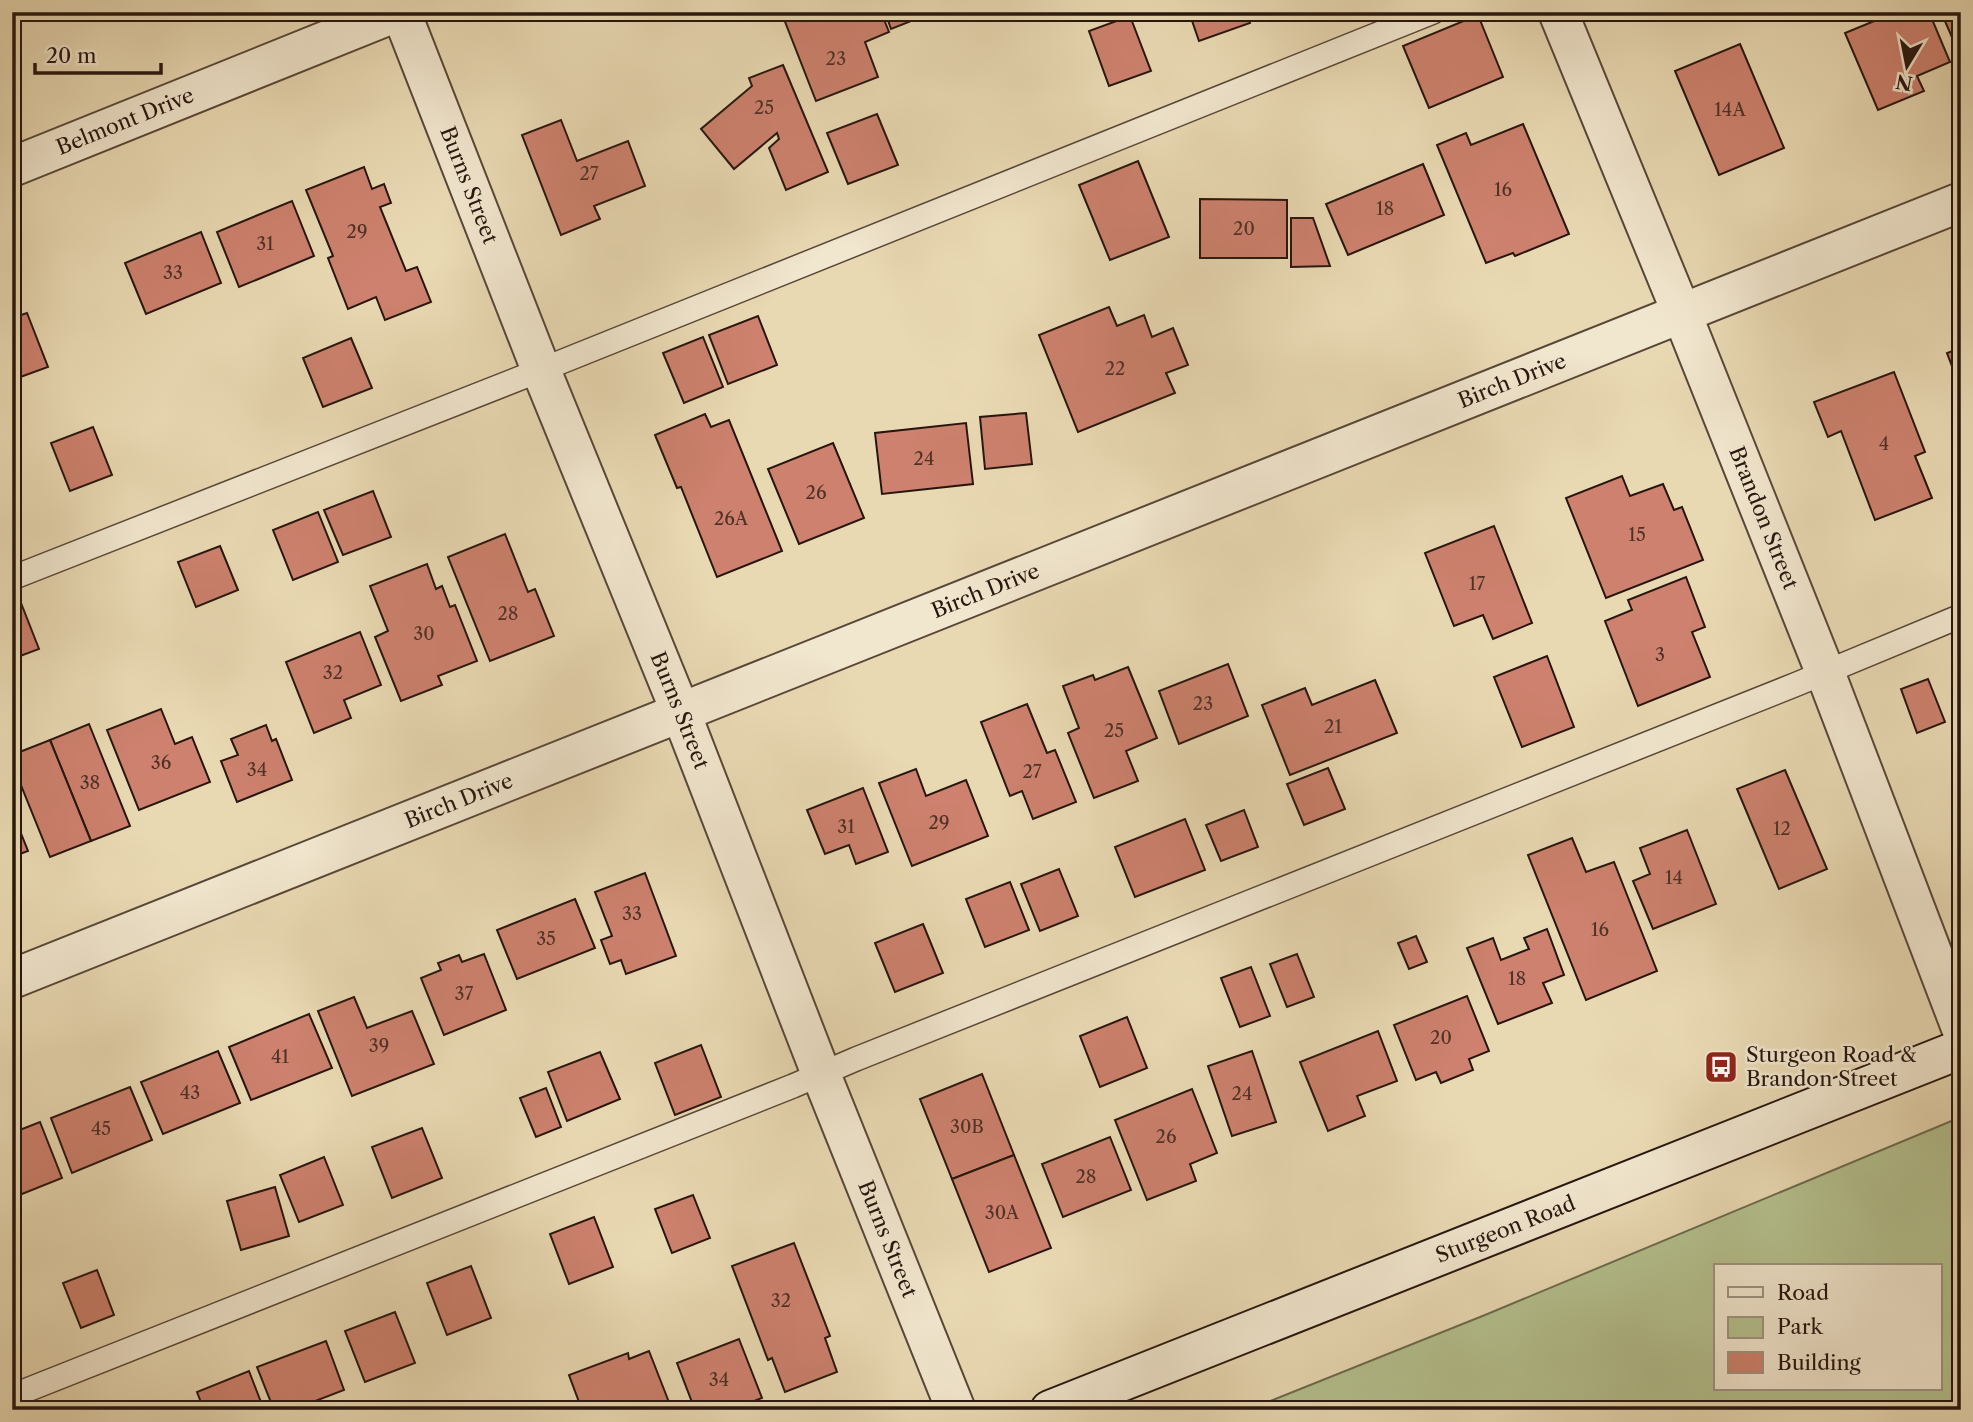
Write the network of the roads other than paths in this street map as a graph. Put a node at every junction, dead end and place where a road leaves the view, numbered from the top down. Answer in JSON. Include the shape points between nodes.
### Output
{"nodes":[{"id":1,"x":399,"y":12,"type":"edge"},
{"id":2,"x":1433,"y":12,"type":"edge"},
{"id":3,"x":1558,"y":12,"type":"edge"},
{"id":4,"x":12,"y":167,"type":"edge"},
{"id":5,"x":1961,"y":202,"type":"edge"},
{"id":6,"x":1682,"y":314,"type":"junction"},
{"id":7,"x":541,"y":370,"type":"junction"},
{"id":8,"x":12,"y":578,"type":"edge"},
{"id":9,"x":1961,"y":616,"type":"edge"},
{"id":10,"x":1825,"y":672,"type":"junction"},
{"id":11,"x":681,"y":713,"type":"junction"},
{"id":12,"x":12,"y":979,"type":"edge"},
{"id":13,"x":1961,"y":1028,"type":"edge"},
{"id":14,"x":1961,"y":1049,"type":"edge"},
{"id":15,"x":821,"y":1074,"type":"junction"},
{"id":16,"x":12,"y":1396,"type":"edge"},
{"id":17,"x":956,"y":1410,"type":"edge"},
{"id":18,"x":1050,"y":1410,"type":"edge"}],
"edges":[{"from":1,"to":4,"type":"street","name":"Belmont Drive"},
{"from":1,"to":7,"type":"street","name":"Burns Street"},
{"from":2,"to":7,"type":"lane"},
{"from":3,"to":6,"type":"street","name":"Brandon Street"},
{"from":5,"to":6,"type":"street","name":"Birch Drive"},
{"from":6,"to":10,"type":"street","name":"Brandon Street"},
{"from":6,"to":11,"type":"street","name":"Birch Drive"},
{"from":7,"to":8,"type":"lane"},
{"from":7,"to":11,"type":"street","name":"Burns Street"},
{"from":9,"to":10,"type":"lane"},
{"from":10,"to":13,"type":"street","name":"Brandon Street"},
{"from":10,"to":15,"type":"lane"},
{"from":11,"to":12,"type":"street","name":"Birch Drive"},
{"from":11,"to":15,"type":"street","name":"Burns Street"},
{"from":14,"to":18,"type":"street","name":"Sturgeon Road"},
{"from":15,"to":16,"type":"lane"},
{"from":15,"to":17,"type":"street","name":"Burns Street"}]}
